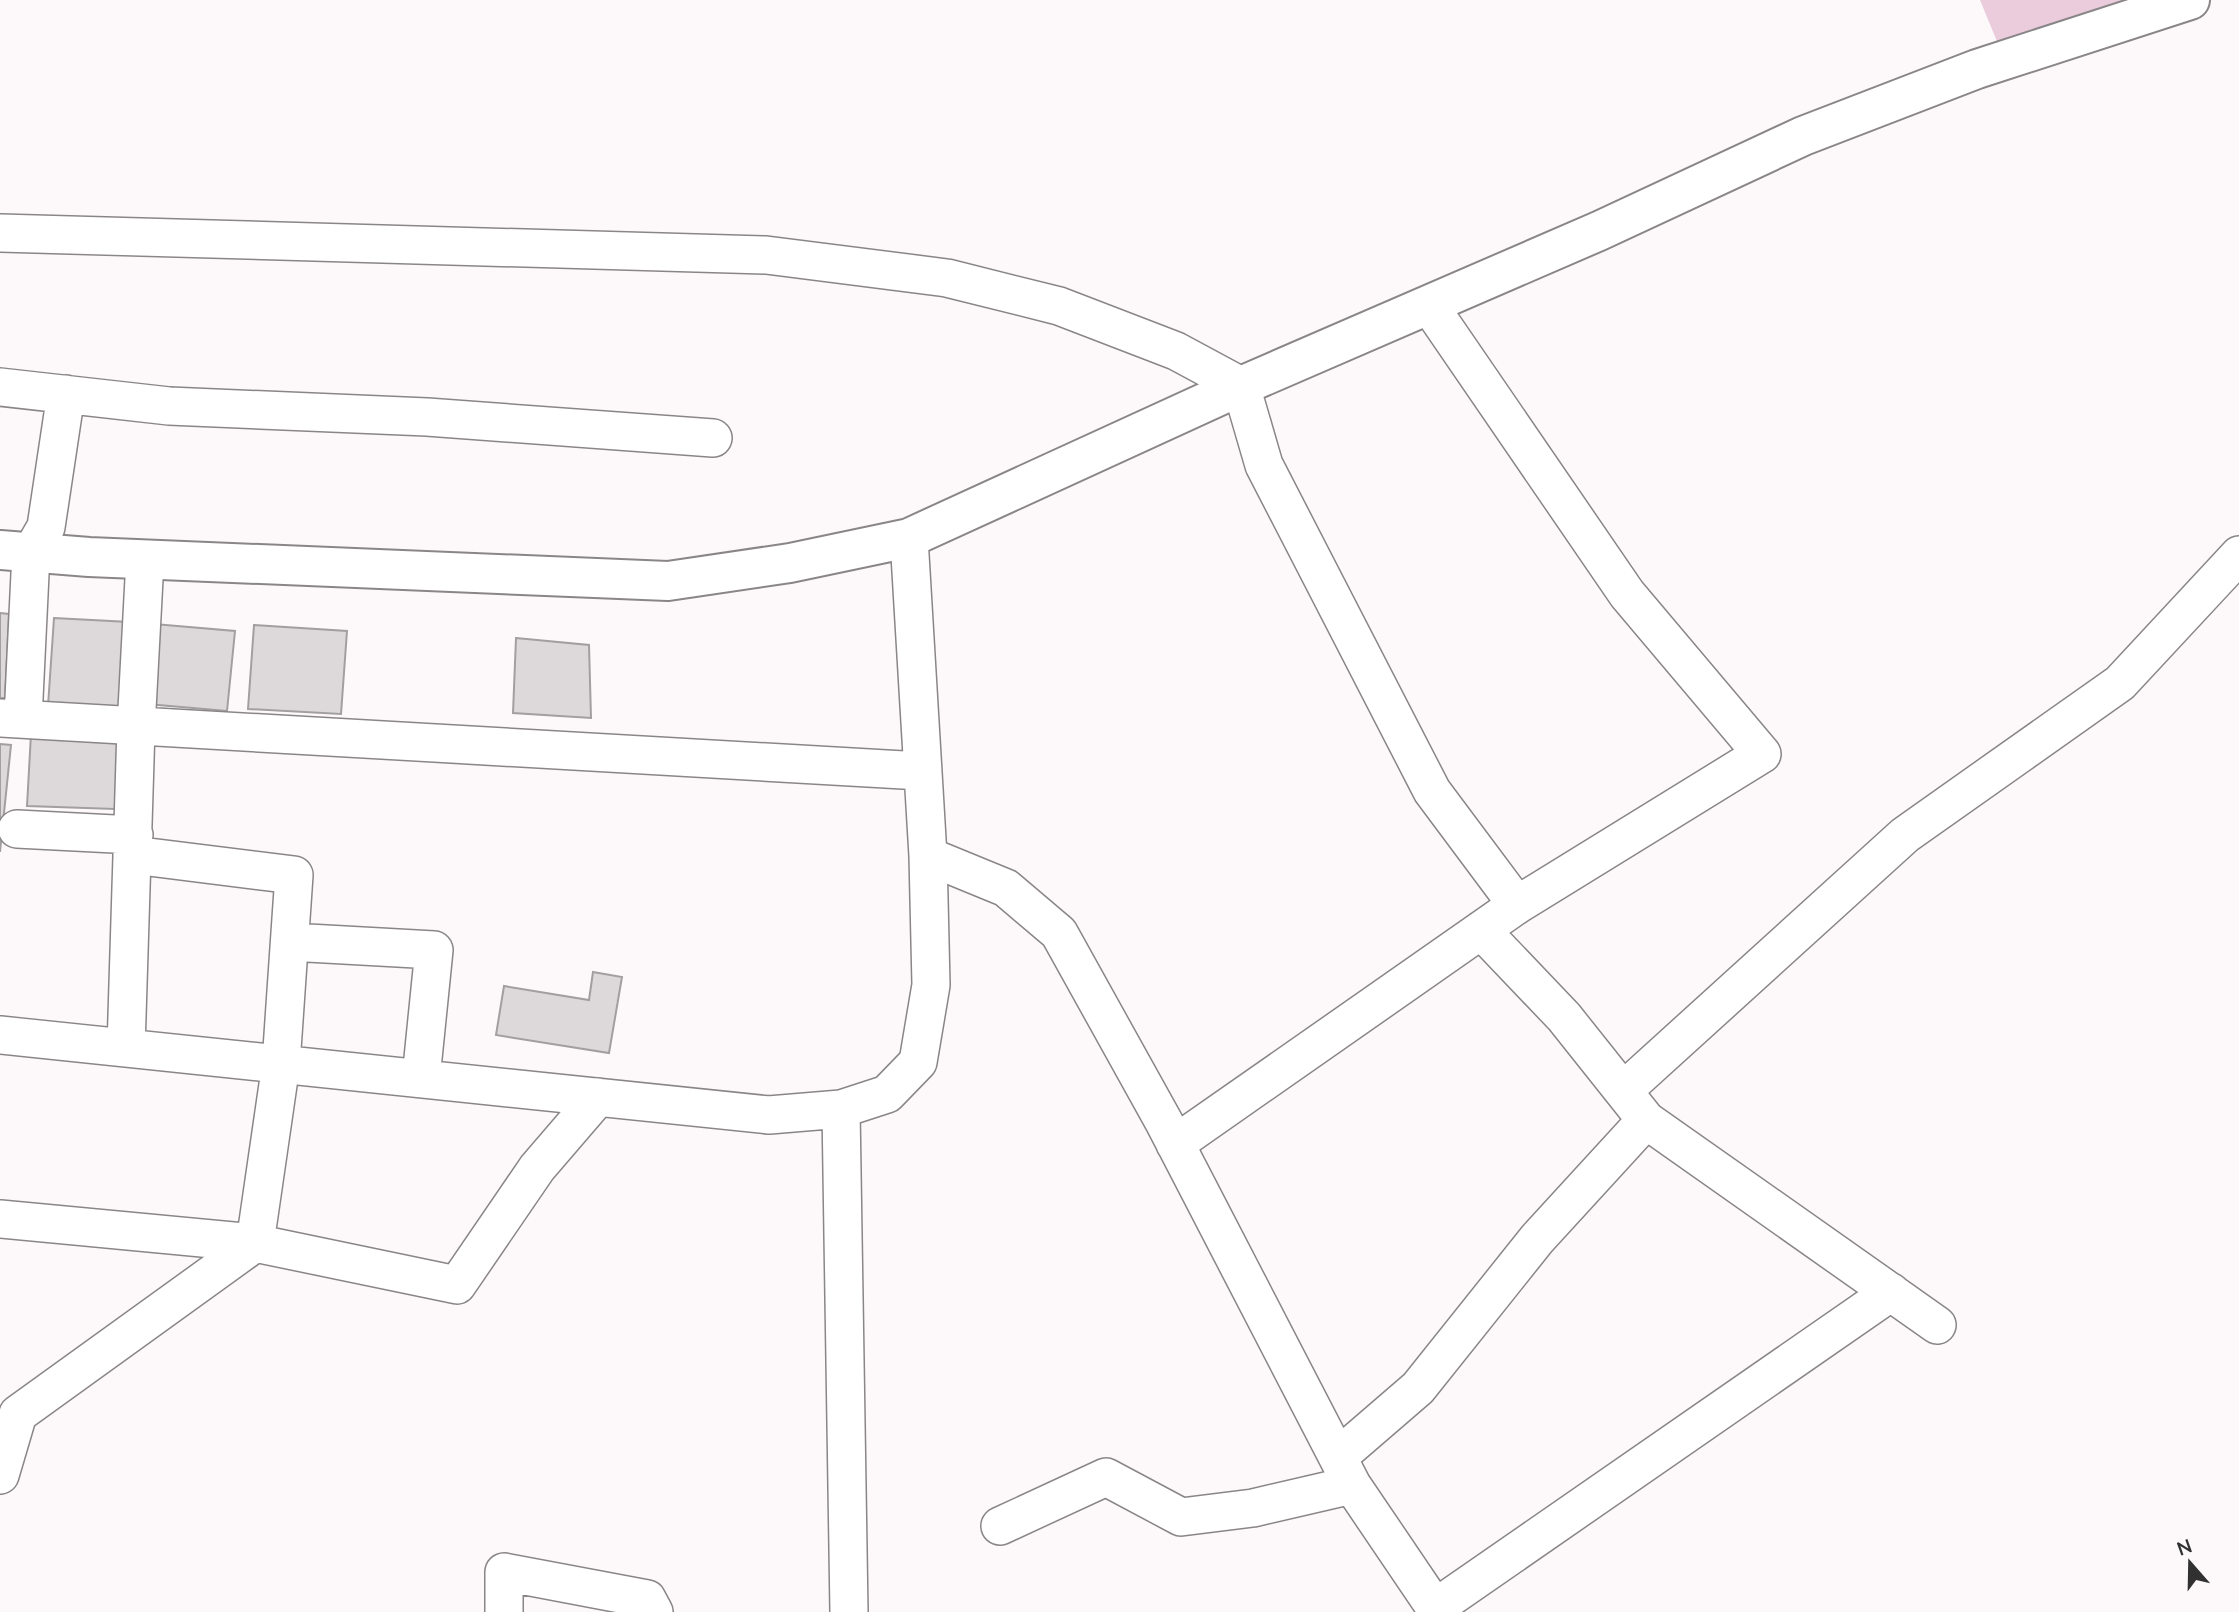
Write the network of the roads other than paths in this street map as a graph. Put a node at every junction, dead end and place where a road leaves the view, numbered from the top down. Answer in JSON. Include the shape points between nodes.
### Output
{"nodes":[{"id":1,"x":2190,"y":0,"type":"edge"},
{"id":2,"x":0,"y":233,"type":"edge"},
{"id":3,"x":1429,"y":305,"type":"junction"},
{"id":4,"x":1241,"y":386,"type":"junction"},
{"id":5,"x":0,"y":387,"type":"edge"},
{"id":6,"x":66,"y":394,"type":"junction"},
{"id":7,"x":713,"y":438,"type":"dead end"},
{"id":8,"x":909,"y":538,"type":"junction"},
{"id":9,"x":16,"y":552,"type":"edge"},
{"id":10,"x":2239,"y":555,"type":"edge"},
{"id":11,"x":145,"y":560,"type":"junction"},
{"id":12,"x":12,"y":719,"type":"edge"},
{"id":13,"x":136,"y":728,"type":"junction"},
{"id":14,"x":921,"y":771,"type":"junction"},
{"id":15,"x":17,"y":829,"type":"dead end"},
{"id":16,"x":133,"y":845,"type":"junction"},
{"id":17,"x":928,"y":856,"type":"junction"},
{"id":18,"x":1517,"y":905,"type":"junction"},
{"id":19,"x":1480,"y":930,"type":"junction"},
{"id":20,"x":290,"y":942,"type":"junction"},
{"id":21,"x":0,"y":1035,"type":"edge"},
{"id":22,"x":126,"y":1048,"type":"junction"},
{"id":23,"x":281,"y":1064,"type":"junction"},
{"id":24,"x":421,"y":1078,"type":"junction"},
{"id":25,"x":1623,"y":1091,"type":"junction"},
{"id":26,"x":598,"y":1097,"type":"junction"},
{"id":27,"x":841,"y":1109,"type":"junction"},
{"id":28,"x":1646,"y":1120,"type":"junction"},
{"id":29,"x":1175,"y":1144,"type":"junction"},
{"id":30,"x":0,"y":1219,"type":"edge"},
{"id":31,"x":255,"y":1243,"type":"junction"},
{"id":32,"x":1891,"y":1292,"type":"junction"},
{"id":33,"x":1937,"y":1325,"type":"dead end"},
{"id":34,"x":1345,"y":1471,"type":"junction"},
{"id":35,"x":0,"y":1475,"type":"edge"},
{"id":36,"x":1000,"y":1526,"type":"dead end"},
{"id":37,"x":1436,"y":1610,"type":"edge"},
{"id":38,"x":504,"y":1612,"type":"edge"},
{"id":39,"x":654,"y":1612,"type":"edge"},
{"id":40,"x":849,"y":1612,"type":"edge"}],
"edges":[{"from":1,"to":3,"type":"street","via":[[1977,69],[1803,136]]},
{"from":2,"to":4,"type":"street","via":[[766,255],[947,278],[1059,306],[1176,351]]},
{"from":3,"to":4,"type":"street"},
{"from":3,"to":18,"type":"street","via":[[1627,594],[1762,754]]},
{"from":4,"to":8,"type":"street"},
{"from":4,"to":18,"type":"street","via":[[1264,465],[1432,791]]},
{"from":5,"to":6,"type":"street"},
{"from":6,"to":7,"type":"street","via":[[170,406],[427,417]]},
{"from":6,"to":9,"type":"street","via":[[46,527]]},
{"from":8,"to":11,"type":"street","via":[[790,563],[668,581]]},
{"from":8,"to":14,"type":"street"},
{"from":9,"to":11,"type":"street"},
{"from":9,"to":12,"type":"street"},
{"from":10,"to":25,"type":"street","via":[[2120,682],[1905,835]]},
{"from":11,"to":13,"type":"street"},
{"from":12,"to":13,"type":"street"},
{"from":13,"to":14,"type":"street"},
{"from":13,"to":16,"type":"street"},
{"from":14,"to":17,"type":"street"},
{"from":15,"to":16,"type":"street"},
{"from":16,"to":20,"type":"street","via":[[294,875]]},
{"from":16,"to":22,"type":"street"},
{"from":17,"to":27,"type":"street","via":[[931,985],[918,1062],[887,1094]]},
{"from":17,"to":29,"type":"street","via":[[1006,888],[1059,933]]},
{"from":18,"to":19,"type":"street"},
{"from":19,"to":25,"type":"street","via":[[1564,1017]]},
{"from":19,"to":29,"type":"street"},
{"from":20,"to":23,"type":"street"},
{"from":20,"to":24,"type":"street","via":[[434,950]]},
{"from":21,"to":22,"type":"street"},
{"from":22,"to":23,"type":"street"},
{"from":23,"to":24,"type":"street"},
{"from":23,"to":31,"type":"street"},
{"from":24,"to":26,"type":"street"},
{"from":25,"to":28,"type":"street"},
{"from":26,"to":27,"type":"street","via":[[769,1115]]},
{"from":26,"to":31,"type":"street","via":[[537,1168],[457,1285]]},
{"from":27,"to":40,"type":"street"},
{"from":28,"to":32,"type":"street"},
{"from":28,"to":34,"type":"street","via":[[1537,1239]]},
{"from":29,"to":34,"type":"street"},
{"from":30,"to":31,"type":"street"},
{"from":31,"to":35,"type":"street","via":[[18,1414]]},
{"from":32,"to":33,"type":"street"},
{"from":32,"to":37,"type":"street"},
{"from":34,"to":36,"type":"street","via":[[1253,1508],[1181,1517],[1106,1477]]},
{"from":34,"to":37,"type":"street"},
{"from":38,"to":39,"type":"street","via":[[504,1572],[647,1599]]}]}
